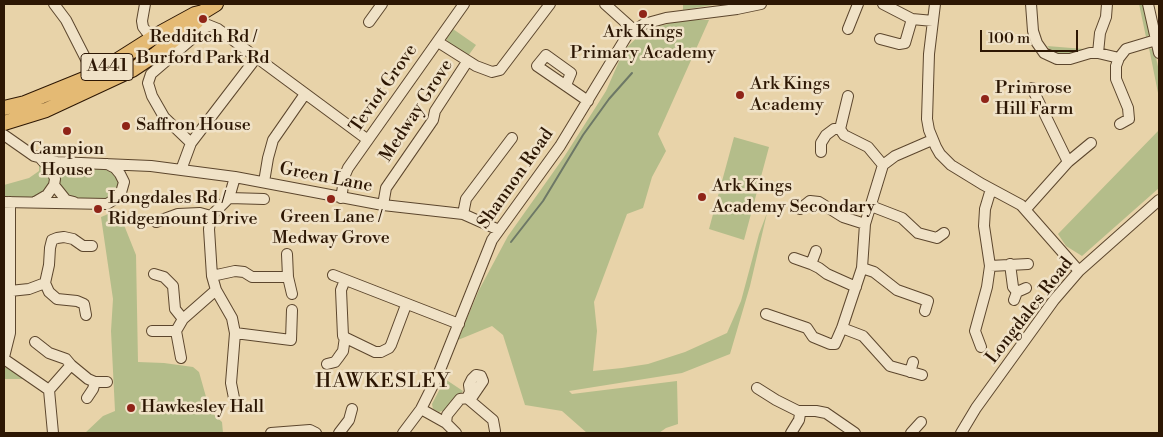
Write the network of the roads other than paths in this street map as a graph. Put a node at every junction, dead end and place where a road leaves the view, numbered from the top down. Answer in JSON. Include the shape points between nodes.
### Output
{"nodes":[{"id":1,"x":54,"y":4,"type":"edge"},
{"id":2,"x":145,"y":4,"type":"edge"},
{"id":3,"x":216,"y":4,"type":"edge"},
{"id":4,"x":382,"y":4,"type":"edge"},
{"id":5,"x":464,"y":4,"type":"edge"},
{"id":6,"x":550,"y":4,"type":"edge"},
{"id":7,"x":605,"y":4,"type":"edge"},
{"id":8,"x":761,"y":4,"type":"edge"},
{"id":9,"x":858,"y":4,"type":"edge"},
{"id":10,"x":883,"y":4,"type":"edge"},
{"id":11,"x":935,"y":4,"type":"edge"},
{"id":12,"x":1031,"y":4,"type":"edge"},
{"id":13,"x":1108,"y":4,"type":"edge"},
{"id":14,"x":1148,"y":4,"type":"edge"},
{"id":15,"x":724,"y":6,"type":"edge"},
{"id":16,"x":745,"y":7,"type":"edge"},
{"id":17,"x":903,"y":8,"type":"edge"},
{"id":18,"x":1155,"y":15,"type":"edge"},
{"id":19,"x":912,"y":19,"type":"junction"},
{"id":20,"x":932,"y":21,"type":"junction"},
{"id":21,"x":369,"y":22,"type":"dead end"},
{"id":22,"x":848,"y":29,"type":"dead end"},
{"id":23,"x":634,"y":30,"type":"junction"},
{"id":24,"x":161,"y":38,"type":"junction"},
{"id":25,"x":880,"y":39,"type":"dead end"},
{"id":26,"x":1156,"y":40,"type":"junction"},
{"id":27,"x":438,"y":42,"type":"junction"},
{"id":28,"x":1098,"y":53,"type":"junction"},
{"id":29,"x":1159,"y":53,"type":"edge"},
{"id":30,"x":256,"y":58,"type":"junction"},
{"id":31,"x":1119,"y":58,"type":"junction"},
{"id":32,"x":467,"y":62,"type":"junction"},
{"id":33,"x":94,"y":75,"type":"junction"},
{"id":34,"x":566,"y":85,"type":"dead end"},
{"id":35,"x":1032,"y":88,"type":"dead end"},
{"id":36,"x":79,"y":89,"type":"junction"},
{"id":37,"x":305,"y":94,"type":"junction"},
{"id":38,"x":848,"y":96,"type":"dead end"},
{"id":39,"x":588,"y":101,"type":"junction"},
{"id":40,"x":4,"y":108,"type":"edge"},
{"id":41,"x":9,"y":122,"type":"edge"},
{"id":42,"x":1120,"y":124,"type":"dead end"},
{"id":43,"x":840,"y":129,"type":"junction"},
{"id":44,"x":4,"y":135,"type":"edge"},
{"id":45,"x":512,"y":138,"type":"dead end"},
{"id":46,"x":368,"y":140,"type":"junction"},
{"id":47,"x":932,"y":140,"type":"junction"},
{"id":48,"x":191,"y":143,"type":"junction"},
{"id":49,"x":1091,"y":143,"type":"dead end"},
{"id":50,"x":16,"y":144,"type":"junction"},
{"id":51,"x":818,"y":145,"type":"dead end"},
{"id":52,"x":41,"y":159,"type":"junction"},
{"id":53,"x":1068,"y":162,"type":"junction"},
{"id":54,"x":70,"y":164,"type":"junction"},
{"id":55,"x":105,"y":164,"type":"junction"},
{"id":56,"x":883,"y":165,"type":"junction"},
{"id":57,"x":145,"y":166,"type":"junction"},
{"id":58,"x":182,"y":170,"type":"junction"},
{"id":59,"x":235,"y":177,"type":"junction"},
{"id":60,"x":54,"y":182,"type":"junction"},
{"id":61,"x":124,"y":182,"type":"junction"},
{"id":62,"x":264,"y":182,"type":"junction"},
{"id":63,"x":991,"y":189,"type":"junction"},
{"id":64,"x":229,"y":198,"type":"junction"},
{"id":65,"x":341,"y":198,"type":"junction"},
{"id":66,"x":264,"y":199,"type":"dead end"},
{"id":67,"x":1159,"y":200,"type":"edge"},
{"id":68,"x":7,"y":202,"type":"edge"},
{"id":69,"x":34,"y":202,"type":"junction"},
{"id":70,"x":80,"y":204,"type":"junction"},
{"id":71,"x":383,"y":205,"type":"junction"},
{"id":72,"x":871,"y":206,"type":"junction"},
{"id":73,"x":800,"y":209,"type":"dead end"},
{"id":74,"x":1026,"y":209,"type":"junction"},
{"id":75,"x":463,"y":214,"type":"junction"},
{"id":76,"x":211,"y":216,"type":"junction"},
{"id":77,"x":155,"y":223,"type":"dead end"},
{"id":78,"x":865,"y":224,"type":"junction"},
{"id":79,"x":499,"y":230,"type":"junction"},
{"id":80,"x":944,"y":234,"type":"dead end"},
{"id":81,"x":92,"y":246,"type":"dead end"},
{"id":82,"x":7,"y":249,"type":"edge"},
{"id":83,"x":816,"y":251,"type":"dead end"},
{"id":84,"x":287,"y":254,"type":"dead end"},
{"id":85,"x":794,"y":258,"type":"dead end"},
{"id":86,"x":811,"y":264,"type":"junction"},
{"id":87,"x":1010,"y":264,"type":"junction"},
{"id":88,"x":1028,"y":264,"type":"dead end"},
{"id":89,"x":990,"y":266,"type":"junction"},
{"id":90,"x":862,"y":268,"type":"junction"},
{"id":91,"x":1079,"y":271,"type":"junction"},
{"id":92,"x":154,"y":274,"type":"dead end"},
{"id":93,"x":212,"y":276,"type":"junction"},
{"id":94,"x":333,"y":276,"type":"dead end"},
{"id":95,"x":288,"y":277,"type":"junction"},
{"id":96,"x":345,"y":280,"type":"junction"},
{"id":97,"x":45,"y":283,"type":"junction"},
{"id":98,"x":856,"y":287,"type":"junction"},
{"id":99,"x":216,"y":290,"type":"junction"},
{"id":100,"x":10,"y":291,"type":"junction"},
{"id":101,"x":1019,"y":293,"type":"dead end"},
{"id":102,"x":292,"y":294,"type":"dead end"},
{"id":103,"x":406,"y":304,"type":"junction"},
{"id":104,"x":292,"y":310,"type":"dead end"},
{"id":105,"x":925,"y":311,"type":"dead end"},
{"id":106,"x":766,"y":314,"type":"dead end"},
{"id":107,"x":86,"y":315,"type":"dead end"},
{"id":108,"x":183,"y":319,"type":"junction"},
{"id":109,"x":458,"y":324,"type":"junction"},
{"id":110,"x":842,"y":328,"type":"junction"},
{"id":111,"x":152,"y":331,"type":"dead end"},
{"id":112,"x":176,"y":331,"type":"junction"},
{"id":113,"x":235,"y":332,"type":"junction"},
{"id":114,"x":345,"y":337,"type":"junction"},
{"id":115,"x":35,"y":342,"type":"dead end"},
{"id":116,"x":981,"y":347,"type":"dead end"},
{"id":117,"x":4,"y":358,"type":"edge"},
{"id":118,"x":181,"y":358,"type":"dead end"},
{"id":119,"x":326,"y":364,"type":"dead end"},
{"id":120,"x":71,"y":365,"type":"junction"},
{"id":121,"x":922,"y":375,"type":"dead end"},
{"id":122,"x":95,"y":382,"type":"junction"},
{"id":123,"x":108,"y":382,"type":"dead end"},
{"id":124,"x":757,"y":388,"type":"dead end"},
{"id":125,"x":49,"y":390,"type":"junction"},
{"id":126,"x":87,"y":398,"type":"dead end"},
{"id":127,"x":234,"y":398,"type":"dead end"},
{"id":128,"x":352,"y":409,"type":"dead end"},
{"id":129,"x":420,"y":409,"type":"junction"},
{"id":130,"x":798,"y":412,"type":"junction"},
{"id":131,"x":921,"y":422,"type":"dead end"},
{"id":132,"x":446,"y":423,"type":"junction"},
{"id":133,"x":841,"y":430,"type":"edge"},
{"id":134,"x":495,"y":431,"type":"dead end"},
{"id":135,"x":53,"y":433,"type":"edge"},
{"id":136,"x":270,"y":433,"type":"edge"},
{"id":137,"x":316,"y":433,"type":"edge"},
{"id":138,"x":339,"y":433,"type":"edge"},
{"id":139,"x":403,"y":433,"type":"edge"},
{"id":140,"x":456,"y":433,"type":"edge"},
{"id":141,"x":791,"y":433,"type":"edge"},
{"id":142,"x":855,"y":433,"type":"edge"},
{"id":143,"x":911,"y":433,"type":"edge"},
{"id":144,"x":961,"y":433,"type":"edge"}],
"edges":[{"from":1,"to":33,"type":"street","via":[[66,20]]},
{"from":2,"to":24,"type":"street","via":[[143,28]]},
{"from":3,"to":24,"type":"highway","number":"A441","via":[[195,14]]},
{"from":4,"to":21,"type":"street"},
{"from":5,"to":27,"type":"street","name":"Teviot Grove"},
{"from":6,"to":32,"type":"street","name":"Medway Grove","via":[[500,70],[492,72]]},
{"from":7,"to":23,"type":"street"},
{"from":8,"to":16,"type":"street","name":"Shannon Road"},
{"from":9,"to":22,"type":"street"},
{"from":10,"to":17,"type":"street"},
{"from":11,"to":20,"type":"street"},
{"from":12,"to":28,"type":"street","via":[[1033,31],[1044,53],[1057,59],[1070,59]]},
{"from":13,"to":28,"type":"street"},
{"from":14,"to":18,"type":"street"},
{"from":15,"to":16,"type":"street","name":"Shannon Road"},
{"from":15,"to":23,"type":"street","name":"Shannon Road","via":[[666,18]]},
{"from":17,"to":19,"type":"street"},
{"from":18,"to":26,"type":"street"},
{"from":19,"to":20,"type":"street"},
{"from":19,"to":25,"type":"street","via":[[905,43]]},
{"from":20,"to":47,"type":"street","via":[[927,119]]},
{"from":23,"to":39,"type":"street","name":"Shannon Road","via":[[612,58]]},
{"from":24,"to":33,"type":"highway","number":"A441"},
{"from":24,"to":36,"type":"highway","via":[[156,54],[132,70]]},
{"from":26,"to":29,"type":"street"},
{"from":26,"to":31,"type":"street","via":[[1126,50]]},
{"from":27,"to":32,"type":"street","name":"Medway Grove"},
{"from":27,"to":46,"type":"street","name":"Teviot Grove"},
{"from":28,"to":31,"type":"street"},
{"from":30,"to":37,"type":"street"},
{"from":30,"to":48,"type":"street"},
{"from":30,"to":48,"type":"street","via":[[218,28],[208,25],[151,74],[148,83],[164,117]]},
{"from":31,"to":42,"type":"street","via":[[1116,79],[1128,108],[1128,119]]},
{"from":32,"to":71,"type":"street","name":"Medway Grove","via":[[435,110],[433,120],[386,188]]},
{"from":33,"to":36,"type":"highway","number":"A441"},
{"from":34,"to":39,"type":"street"},
{"from":35,"to":53,"type":"street"},
{"from":36,"to":40,"type":"highway","number":"A441"},
{"from":36,"to":41,"type":"highway","via":[[46,110]]},
{"from":37,"to":46,"type":"street"},
{"from":37,"to":62,"type":"street","via":[[273,140]]},
{"from":38,"to":43,"type":"street"},
{"from":39,"to":79,"type":"street","name":"Shannon Road","via":[[560,146]]},
{"from":41,"to":50,"type":"street"},
{"from":43,"to":51,"type":"street","via":[[829,131]]},
{"from":43,"to":56,"type":"street","via":[[868,146]]},
{"from":44,"to":50,"type":"street"},
{"from":45,"to":75,"type":"street","via":[[466,198]]},
{"from":46,"to":65,"type":"street","name":"Teviot Grove","via":[[348,168]]},
{"from":47,"to":56,"type":"street","via":[[895,156]]},
{"from":47,"to":63,"type":"street","via":[[951,165]]},
{"from":48,"to":58,"type":"street"},
{"from":49,"to":53,"type":"street"},
{"from":50,"to":52,"type":"street"},
{"from":52,"to":54,"type":"street","name":"Green Lane"},
{"from":52,"to":60,"type":"street","via":[[52,171]]},
{"from":53,"to":74,"type":"street"},
{"from":54,"to":55,"type":"street","name":"Green Lane"},
{"from":54,"to":60,"type":"street","via":[[61,170]]},
{"from":55,"to":57,"type":"street","name":"Green Lane"},
{"from":55,"to":61,"type":"street","via":[[115,168]]},
{"from":56,"to":72,"type":"street"},
{"from":57,"to":58,"type":"street","name":"Green Lane"},
{"from":57,"to":61,"type":"street","via":[[133,171]]},
{"from":58,"to":59,"type":"street","name":"Green Lane"},
{"from":59,"to":62,"type":"street","name":"Green Lane"},
{"from":59,"to":64,"type":"street"},
{"from":60,"to":69,"type":"street","via":[[47,195]]},
{"from":60,"to":70,"type":"street","via":[[66,200]]},
{"from":61,"to":70,"type":"street","via":[[120,196],[107,204]]},
{"from":62,"to":65,"type":"street","name":"Green Lane"},
{"from":63,"to":74,"type":"street"},
{"from":63,"to":89,"type":"street","via":[[984,226]]},
{"from":64,"to":66,"type":"street"},
{"from":64,"to":76,"type":"street"},
{"from":65,"to":71,"type":"street","name":"Green Lane"},
{"from":67,"to":91,"type":"street","name":"Longdales Road"},
{"from":68,"to":69,"type":"street"},
{"from":68,"to":82,"type":"street"},
{"from":69,"to":70,"type":"street"},
{"from":71,"to":75,"type":"street","name":"Green Lane"},
{"from":72,"to":78,"type":"street"},
{"from":72,"to":80,"type":"street","via":[[902,218],[918,233],[937,238]]},
{"from":73,"to":78,"type":"street","via":[[810,201],[819,202],[843,217]]},
{"from":74,"to":91,"type":"street"},
{"from":75,"to":79,"type":"street","name":"Green Lane"},
{"from":76,"to":77,"type":"street","via":[[178,214]]},
{"from":76,"to":93,"type":"street"},
{"from":78,"to":90,"type":"street"},
{"from":79,"to":109,"type":"street","name":"Shannon Road"},
{"from":81,"to":97,"type":"street","via":[[83,246],[64,237],[52,240]]},
{"from":82,"to":100,"type":"street"},
{"from":83,"to":86,"type":"street"},
{"from":84,"to":95,"type":"street"},
{"from":85,"to":86,"type":"street"},
{"from":86,"to":98,"type":"street"},
{"from":87,"to":88,"type":"street"},
{"from":87,"to":89,"type":"street"},
{"from":87,"to":101,"type":"street","via":[[1013,287]]},
{"from":89,"to":116,"type":"street","via":[[975,331]]},
{"from":90,"to":98,"type":"street"},
{"from":90,"to":105,"type":"street","via":[[874,272],[897,290],[928,301]]},
{"from":91,"to":144,"type":"street","name":"Longdales Road","via":[[1048,308]]},
{"from":92,"to":108,"type":"street","via":[[164,277],[173,286],[175,309]]},
{"from":93,"to":95,"type":"street","via":[[235,271],[257,277]]},
{"from":93,"to":99,"type":"street"},
{"from":94,"to":96,"type":"street"},
{"from":95,"to":102,"type":"street"},
{"from":96,"to":103,"type":"street"},
{"from":96,"to":114,"type":"street","via":[[341,290]]},
{"from":97,"to":100,"type":"street"},
{"from":97,"to":107,"type":"street","via":[[57,299],[77,300],[84,304]]},
{"from":98,"to":110,"type":"street"},
{"from":99,"to":108,"type":"street"},
{"from":99,"to":113,"type":"street","via":[[232,318]]},
{"from":100,"to":117,"type":"street","via":[[10,333]]},
{"from":103,"to":109,"type":"street"},
{"from":103,"to":114,"type":"street","via":[[391,345],[385,351],[375,352]]},
{"from":104,"to":113,"type":"street","via":[[291,340]]},
{"from":106,"to":110,"type":"street","via":[[807,328],[813,337],[830,344],[835,344]]},
{"from":108,"to":112,"type":"street"},
{"from":109,"to":129,"type":"street","name":"Shannon Road","via":[[438,375]]},
{"from":110,"to":121,"type":"street","via":[[863,336],[890,366],[912,367]]},
{"from":111,"to":112,"type":"street"},
{"from":112,"to":118,"type":"street"},
{"from":113,"to":127,"type":"street","via":[[231,383]]},
{"from":114,"to":119,"type":"street","via":[[343,351],[335,362]]},
{"from":115,"to":120,"type":"street"},
{"from":117,"to":125,"type":"street"},
{"from":120,"to":122,"type":"street"},
{"from":120,"to":125,"type":"street"},
{"from":122,"to":123,"type":"street"},
{"from":122,"to":126,"type":"street"},
{"from":124,"to":130,"type":"street"},
{"from":125,"to":135,"type":"street"},
{"from":128,"to":138,"type":"street"},
{"from":129,"to":132,"type":"street"},
{"from":129,"to":139,"type":"street","name":"Shannon Road"},
{"from":130,"to":133,"type":"street","via":[[826,413]]},
{"from":130,"to":141,"type":"street","via":[[800,420]]},
{"from":131,"to":143,"type":"street"},
{"from":132,"to":134,"type":"street","via":[[447,416],[460,399],[468,399],[493,420]]},
{"from":132,"to":140,"type":"street"},
{"from":133,"to":142,"type":"street"},
{"from":136,"to":137,"type":"street","via":[[310,430]]}]}
